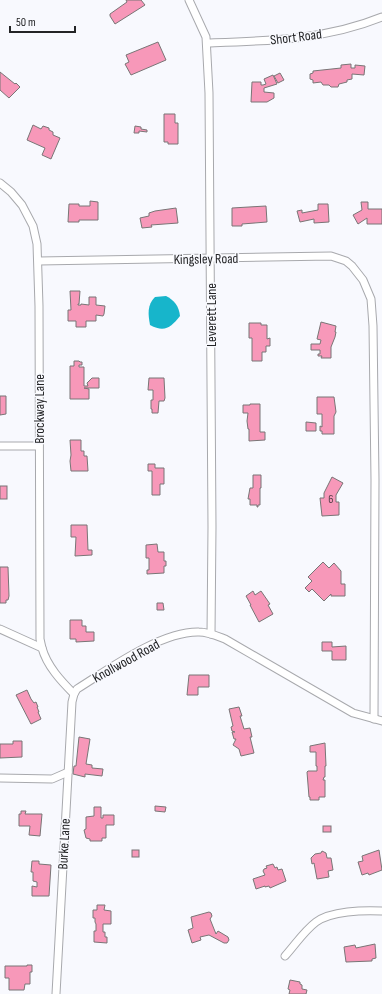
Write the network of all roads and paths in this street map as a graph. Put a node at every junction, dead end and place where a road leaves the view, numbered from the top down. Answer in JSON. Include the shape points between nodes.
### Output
{"nodes":[{"id":1,"x":189,"y":0,"type":"edge"},
{"id":2,"x":382,"y":17,"type":"edge"},
{"id":3,"x":207,"y":43,"type":"junction"},
{"id":4,"x":0,"y":183,"type":"edge"},
{"id":5,"x":211,"y":259,"type":"junction"},
{"id":6,"x":38,"y":261,"type":"junction"},
{"id":7,"x":0,"y":446,"type":"edge"},
{"id":8,"x":40,"y":446,"type":"junction"},
{"id":9,"x":0,"y":629,"type":"edge"},
{"id":10,"x":211,"y":634,"type":"junction"},
{"id":11,"x":42,"y":648,"type":"junction"},
{"id":12,"x":74,"y":694,"type":"junction"},
{"id":13,"x":374,"y":720,"type":"junction"},
{"id":14,"x":382,"y":721,"type":"edge"},
{"id":15,"x":68,"y":772,"type":"junction"},
{"id":16,"x":0,"y":778,"type":"edge"},
{"id":17,"x":382,"y":910,"type":"edge"},
{"id":18,"x":285,"y":956,"type":"dead end"},
{"id":19,"x":56,"y":994,"type":"edge"}],
"edges":[{"from":1,"to":3,"type":"street","name":"Leverett Lane"},
{"from":2,"to":3,"type":"street","name":"Short Road","via":[[334,33],[285,40]]},
{"from":3,"to":5,"type":"street","name":"Leverett Lane"},
{"from":4,"to":6,"type":"street","name":"Brockway Lane","via":[[22,205],[33,226]]},
{"from":5,"to":6,"type":"street","name":"Kingsley Road"},
{"from":5,"to":10,"type":"street","name":"Leverett Lane"},
{"from":5,"to":13,"type":"street","name":"Kingsley Road","via":[[332,256],[352,266],[363,280],[371,299],[375,480]]},
{"from":6,"to":8,"type":"street","name":"Brockway Lane"},
{"from":7,"to":8,"type":"street"},
{"from":8,"to":11,"type":"street","name":"Brockway Lane"},
{"from":9,"to":11,"type":"street"},
{"from":10,"to":12,"type":"street","name":"Knollwood Road","via":[[199,632],[173,636],[137,652],[77,688]]},
{"from":10,"to":13,"type":"street","name":"Knollwood Road","via":[[225,639],[354,713]]},
{"from":11,"to":12,"type":"street","via":[[43,654],[59,679]]},
{"from":12,"to":15,"type":"street","name":"Burke Lane"},
{"from":13,"to":14,"type":"street","name":"Knollwood Road"},
{"from":15,"to":16,"type":"street","via":[[52,778]]},
{"from":15,"to":19,"type":"street","name":"Burke Lane"},
{"from":17,"to":18,"type":"street","via":[[342,912],[318,921]]}]}
